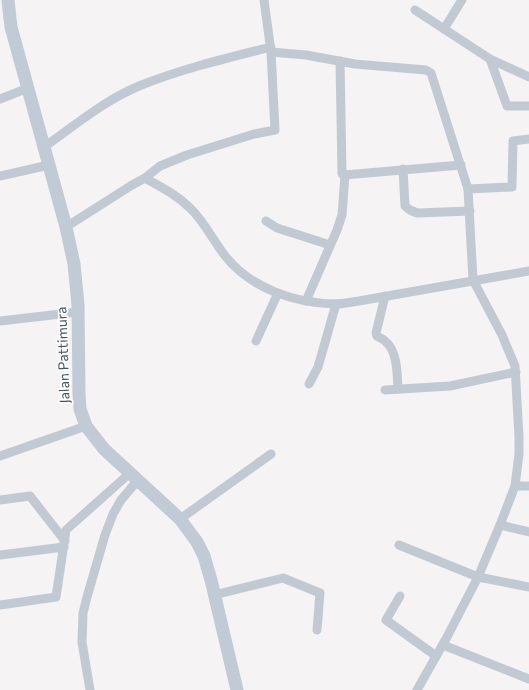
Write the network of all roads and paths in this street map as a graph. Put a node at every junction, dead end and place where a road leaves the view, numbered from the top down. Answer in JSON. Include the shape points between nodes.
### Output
{"nodes":[{"id":1,"x":8,"y":0,"type":"edge"},
{"id":2,"x":264,"y":0,"type":"edge"},
{"id":3,"x":462,"y":0,"type":"edge"},
{"id":4,"x":415,"y":10,"type":"dead end"},
{"id":5,"x":446,"y":25,"type":"junction"},
{"id":6,"x":271,"y":49,"type":"junction"},
{"id":7,"x":490,"y":59,"type":"junction"},
{"id":8,"x":340,"y":61,"type":"junction"},
{"id":9,"x":529,"y":77,"type":"edge"},
{"id":10,"x":28,"y":88,"type":"junction"},
{"id":11,"x":0,"y":99,"type":"edge"},
{"id":12,"x":529,"y":106,"type":"edge"},
{"id":13,"x":529,"y":139,"type":"edge"},
{"id":14,"x":44,"y":147,"type":"junction"},
{"id":15,"x":49,"y":165,"type":"junction"},
{"id":16,"x":461,"y":165,"type":"junction"},
{"id":17,"x":403,"y":169,"type":"junction"},
{"id":18,"x":345,"y":175,"type":"junction"},
{"id":19,"x":0,"y":176,"type":"edge"},
{"id":20,"x":145,"y":178,"type":"junction"},
{"id":21,"x":468,"y":189,"type":"junction"},
{"id":22,"x":470,"y":211,"type":"junction"},
{"id":23,"x":266,"y":221,"type":"dead end"},
{"id":24,"x":66,"y":227,"type":"junction"},
{"id":25,"x":330,"y":245,"type":"junction"},
{"id":26,"x":528,"y":273,"type":"edge"},
{"id":27,"x":473,"y":280,"type":"junction"},
{"id":28,"x":278,"y":293,"type":"junction"},
{"id":29,"x":385,"y":296,"type":"junction"},
{"id":30,"x":306,"y":301,"type":"junction"},
{"id":31,"x":336,"y":304,"type":"junction"},
{"id":32,"x":78,"y":312,"type":"junction"},
{"id":33,"x":0,"y":321,"type":"edge"},
{"id":34,"x":256,"y":342,"type":"dead end"},
{"id":35,"x":516,"y":372,"type":"junction"},
{"id":36,"x":309,"y":384,"type":"dead end"},
{"id":37,"x":398,"y":389,"type":"junction"},
{"id":38,"x":385,"y":390,"type":"dead end"},
{"id":39,"x":86,"y":426,"type":"junction"},
{"id":40,"x":271,"y":454,"type":"dead end"},
{"id":41,"x":0,"y":456,"type":"edge"},
{"id":42,"x":134,"y":476,"type":"junction"},
{"id":43,"x":515,"y":486,"type":"junction"},
{"id":44,"x":529,"y":486,"type":"edge"},
{"id":45,"x":0,"y":500,"type":"edge"},
{"id":46,"x":180,"y":519,"type":"junction"},
{"id":47,"x":500,"y":525,"type":"junction"},
{"id":48,"x":529,"y":532,"type":"edge"},
{"id":49,"x":64,"y":544,"type":"junction"},
{"id":50,"x":399,"y":545,"type":"dead end"},
{"id":51,"x":0,"y":556,"type":"edge"},
{"id":52,"x":478,"y":577,"type":"junction"},
{"id":53,"x":529,"y":586,"type":"edge"},
{"id":54,"x":214,"y":595,"type":"junction"},
{"id":55,"x":400,"y":596,"type":"dead end"},
{"id":56,"x":0,"y":605,"type":"edge"},
{"id":57,"x":317,"y":630,"type":"dead end"},
{"id":58,"x":443,"y":645,"type":"junction"},
{"id":59,"x":436,"y":656,"type":"junction"},
{"id":60,"x":529,"y":680,"type":"edge"},
{"id":61,"x":90,"y":690,"type":"edge"},
{"id":62,"x":237,"y":690,"type":"edge"},
{"id":63,"x":417,"y":690,"type":"edge"}],
"edges":[{"from":1,"to":10,"type":"street","name":"Jalan Pattimura","via":[[11,27]]},
{"from":2,"to":6,"type":"street"},
{"from":3,"to":5,"type":"street"},
{"from":4,"to":5,"type":"street"},
{"from":5,"to":7,"type":"street"},
{"from":6,"to":8,"type":"street"},
{"from":6,"to":14,"type":"street","via":[[225,58],[138,86]]},
{"from":6,"to":20,"type":"street","via":[[275,130],[188,155],[160,166]]},
{"from":7,"to":9,"type":"street"},
{"from":7,"to":12,"type":"street","via":[[507,106]]},
{"from":8,"to":16,"type":"street","via":[[430,72]]},
{"from":8,"to":18,"type":"street","via":[[341,172]]},
{"from":10,"to":11,"type":"street"},
{"from":10,"to":14,"type":"street","name":"Jalan Pattimura"},
{"from":13,"to":21,"type":"street","via":[[513,142],[512,187]]},
{"from":14,"to":15,"type":"street","name":"Jalan Pattimura"},
{"from":15,"to":19,"type":"street"},
{"from":15,"to":24,"type":"street","name":"Jalan Pattimura"},
{"from":16,"to":17,"type":"street"},
{"from":16,"to":21,"type":"street"},
{"from":17,"to":18,"type":"street"},
{"from":17,"to":22,"type":"street","via":[[405,206],[410,210],[417,213]]},
{"from":18,"to":25,"type":"street","via":[[342,215]]},
{"from":20,"to":24,"type":"street"},
{"from":20,"to":28,"type":"street","via":[[171,192],[191,208],[236,267],[257,283]]},
{"from":21,"to":22,"type":"street"},
{"from":22,"to":27,"type":"street"},
{"from":23,"to":25,"type":"street","via":[[277,228]]},
{"from":24,"to":32,"type":"street","name":"Jalan Pattimura","via":[[74,264]]},
{"from":25,"to":30,"type":"street"},
{"from":26,"to":27,"type":"street"},
{"from":27,"to":29,"type":"street"},
{"from":27,"to":35,"type":"street","via":[[512,356]]},
{"from":28,"to":30,"type":"street"},
{"from":28,"to":34,"type":"street"},
{"from":29,"to":31,"type":"street"},
{"from":29,"to":37,"type":"street","via":[[376,333],[389,346],[394,356]]},
{"from":30,"to":31,"type":"street"},
{"from":31,"to":36,"type":"street","via":[[318,367]]},
{"from":32,"to":33,"type":"street"},
{"from":32,"to":39,"type":"street","name":"Jalan Pattimura","via":[[78,393]]},
{"from":35,"to":37,"type":"street","via":[[450,386]]},
{"from":35,"to":43,"type":"street","via":[[519,454]]},
{"from":37,"to":38,"type":"street"},
{"from":39,"to":41,"type":"street"},
{"from":39,"to":42,"type":"street","name":"Jalan Pattimura","via":[[104,449]]},
{"from":40,"to":46,"type":"street"},
{"from":42,"to":46,"type":"street","name":"Jalan Pattimura"},
{"from":42,"to":49,"type":"street","via":[[66,530]]},
{"from":42,"to":61,"type":"street","via":[[113,514],[86,597],[82,642]]},
{"from":43,"to":44,"type":"street"},
{"from":43,"to":47,"type":"street"},
{"from":45,"to":49,"type":"street","via":[[30,496]]},
{"from":46,"to":54,"type":"street","name":"Jalan Pattimura","via":[[204,556]]},
{"from":47,"to":48,"type":"street"},
{"from":47,"to":52,"type":"street"},
{"from":49,"to":51,"type":"street"},
{"from":49,"to":56,"type":"street","via":[[56,597]]},
{"from":50,"to":52,"type":"street"},
{"from":52,"to":53,"type":"street"},
{"from":52,"to":58,"type":"street"},
{"from":54,"to":57,"type":"street","via":[[283,578],[320,594]]},
{"from":54,"to":62,"type":"street","name":"Jalan Pattimura"},
{"from":55,"to":59,"type":"street","via":[[386,620]]},
{"from":58,"to":59,"type":"street"},
{"from":58,"to":60,"type":"street"},
{"from":59,"to":63,"type":"street"}]}
